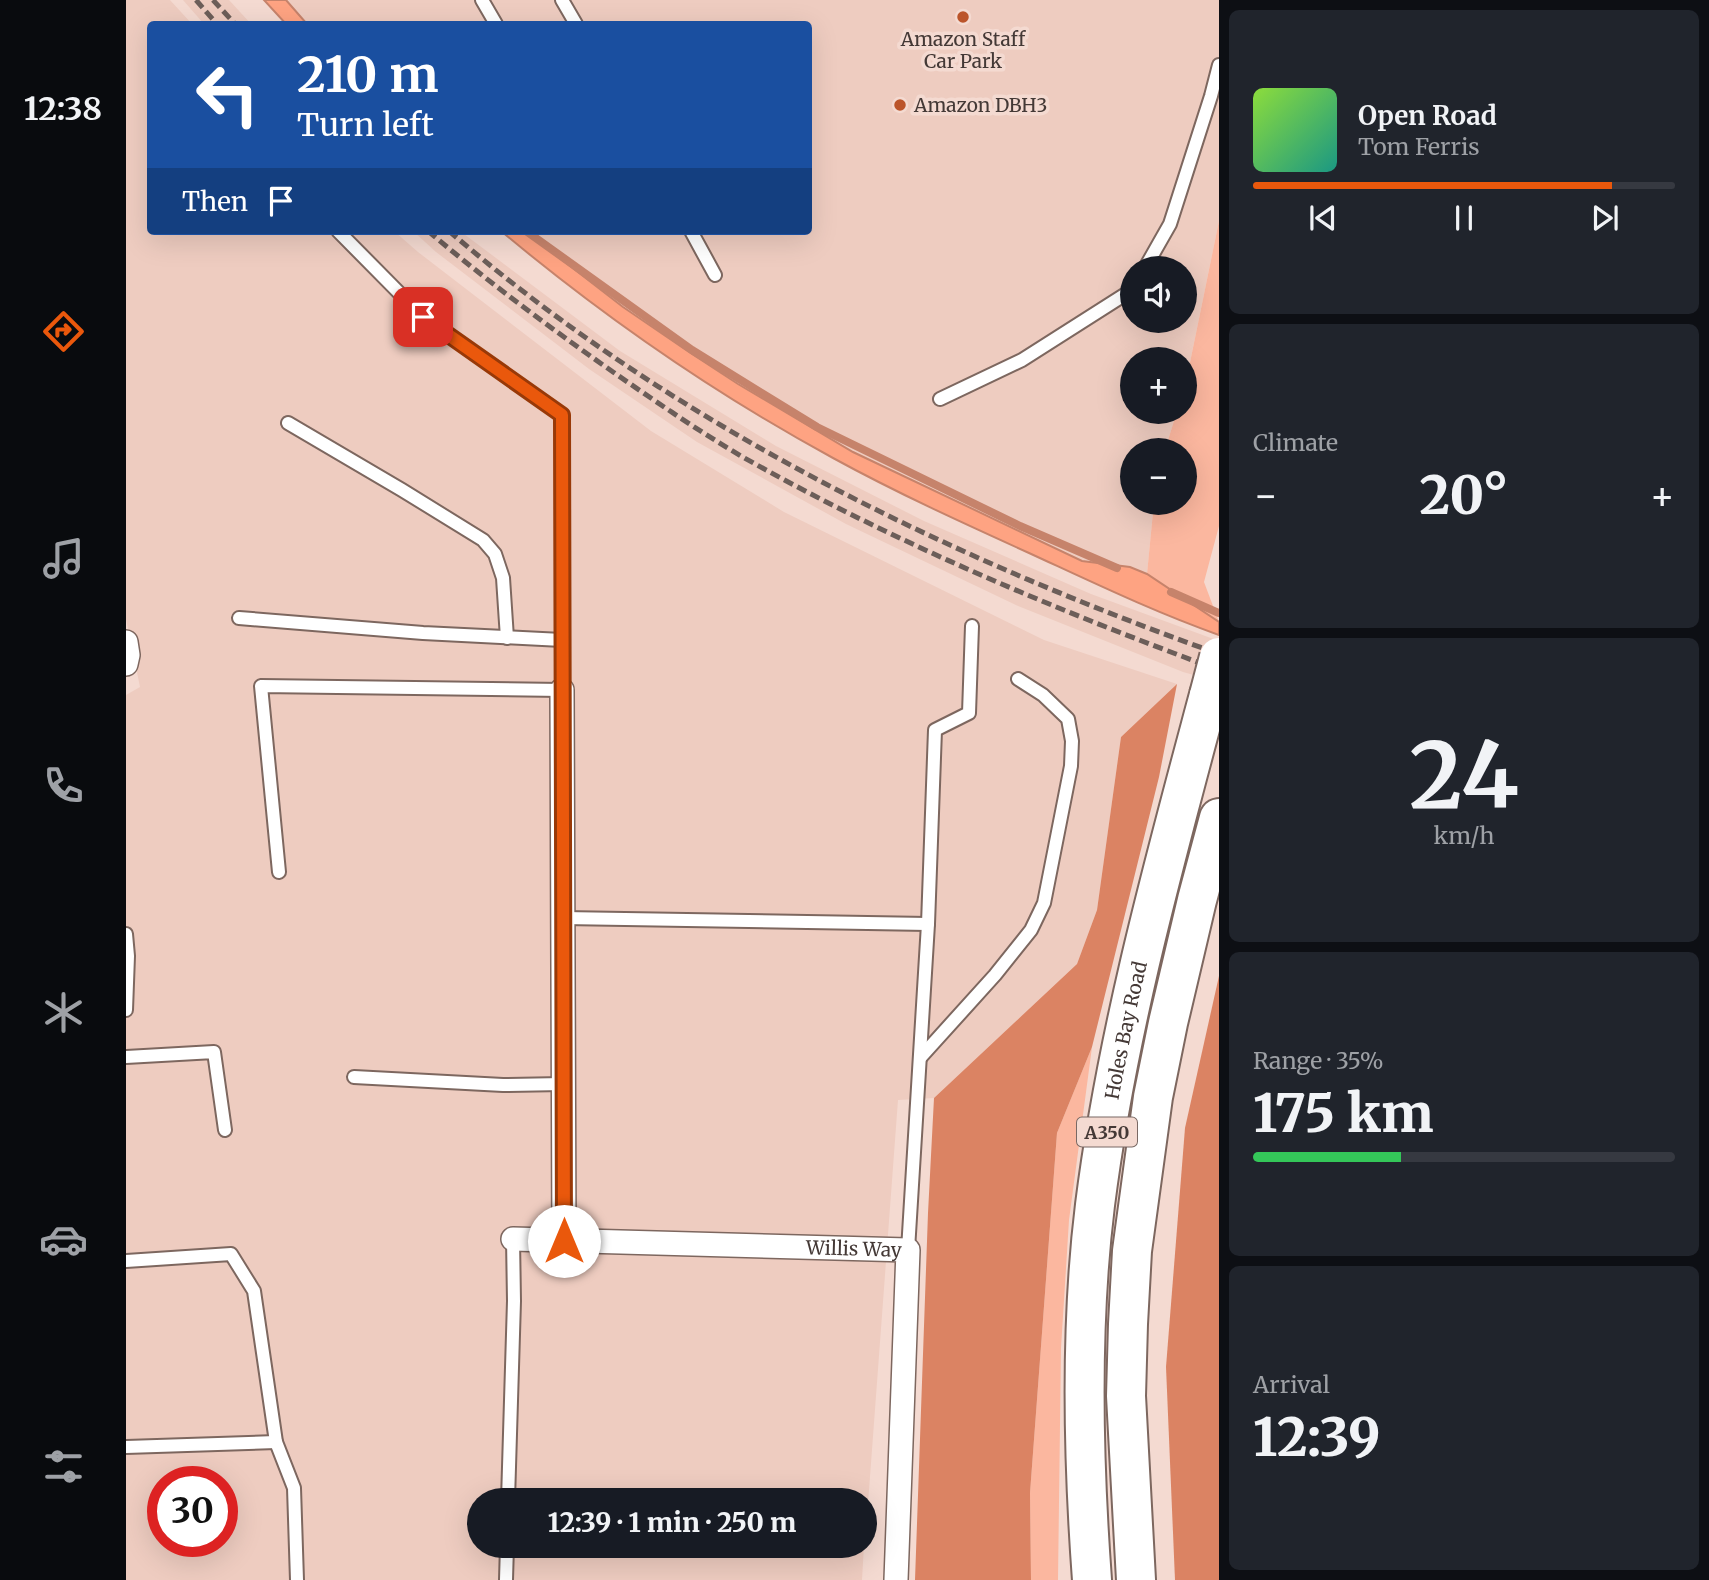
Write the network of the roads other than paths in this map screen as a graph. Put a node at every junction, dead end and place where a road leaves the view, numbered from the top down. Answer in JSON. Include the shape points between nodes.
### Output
{"nodes":[{"id":1,"x":482,"y":0,"type":"edge"},
{"id":2,"x":562,"y":0,"type":"edge"},
{"id":3,"x":494,"y":21,"type":"edge"},
{"id":4,"x":574,"y":21,"type":"edge"},
{"id":5,"x":1219,"y":65,"type":"edge"},
{"id":6,"x":342,"y":235,"type":"edge"},
{"id":7,"x":693,"y":235,"type":"edge"},
{"id":8,"x":1152,"y":256,"type":"edge"},
{"id":9,"x":715,"y":275,"type":"dead end"},
{"id":10,"x":1120,"y":298,"type":"edge"},
{"id":11,"x":940,"y":399,"type":"dead end"},
{"id":12,"x":288,"y":423,"type":"dead end"},
{"id":13,"x":239,"y":618,"type":"dead end"},
{"id":14,"x":972,"y":626,"type":"dead end"},
{"id":15,"x":508,"y":638,"type":"junction"},
{"id":16,"x":562,"y":640,"type":"junction"},
{"id":17,"x":126,"y":642,"type":"edge"},
{"id":18,"x":1219,"y":657,"type":"edge"},
{"id":19,"x":126,"y":664,"type":"edge"},
{"id":20,"x":1018,"y":679,"type":"dead end"},
{"id":21,"x":562,"y":690,"type":"junction"},
{"id":22,"x":1219,"y":818,"type":"edge"},
{"id":23,"x":279,"y":873,"type":"dead end"},
{"id":24,"x":563,"y":918,"type":"junction"},
{"id":25,"x":928,"y":924,"type":"junction"},
{"id":26,"x":126,"y":934,"type":"edge"},
{"id":27,"x":126,"y":1010,"type":"edge"},
{"id":28,"x":126,"y":1057,"type":"edge"},
{"id":29,"x":920,"y":1058,"type":"junction"},
{"id":30,"x":355,"y":1077,"type":"dead end"},
{"id":31,"x":563,"y":1084,"type":"junction"},
{"id":32,"x":225,"y":1130,"type":"dead end"},
{"id":33,"x":513,"y":1239,"type":"joint"},
{"id":34,"x":564,"y":1241,"type":"junction"},
{"id":35,"x":908,"y":1250,"type":"junction"},
{"id":36,"x":126,"y":1261,"type":"edge"},
{"id":37,"x":276,"y":1441,"type":"junction"},
{"id":38,"x":126,"y":1447,"type":"edge"},
{"id":39,"x":508,"y":1488,"type":"edge"},
{"id":40,"x":507,"y":1558,"type":"edge"},
{"id":41,"x":297,"y":1580,"type":"edge"},
{"id":42,"x":506,"y":1580,"type":"edge"},
{"id":43,"x":896,"y":1580,"type":"edge"},
{"id":44,"x":1092,"y":1580,"type":"edge"},
{"id":45,"x":1136,"y":1580,"type":"edge"}],
"edges":[{"from":1,"to":3,"type":"lane"},
{"from":2,"to":4,"type":"lane"},
{"from":5,"to":8,"type":"lane","via":[[1170,224]]},
{"from":6,"to":16,"type":"lane","via":[[423,317],[562,415]]},
{"from":7,"to":9,"type":"lane"},
{"from":10,"to":11,"type":"lane","via":[[1022,360]]},
{"from":12,"to":15,"type":"lane","via":[[483,540],[495,554],[503,578]]},
{"from":13,"to":15,"type":"lane"},
{"from":14,"to":25,"type":"lane","via":[[969,713],[935,730]]},
{"from":15,"to":16,"type":"lane"},
{"from":16,"to":21,"type":"lane"},
{"from":17,"to":19,"type":"street"},
{"from":18,"to":44,"type":"highway","name":"Holes Bay Road","number":"A350","bridge":true,"via":[[1129,1009],[1096,1205],[1089,1272],[1085,1434]]},
{"from":20,"to":29,"type":"lane","via":[[1068,719],[1072,741],[1044,903],[1031,930],[995,975]]},
{"from":21,"to":23,"type":"lane","via":[[261,685]]},
{"from":21,"to":24,"type":"street"},
{"from":22,"to":45,"type":"highway","name":"Holes Bay Road","number":"A350","via":[[1153,1097],[1132,1251],[1126,1396]]},
{"from":24,"to":25,"type":"lane"},
{"from":24,"to":31,"type":"street"},
{"from":25,"to":29,"type":"lane"},
{"from":26,"to":27,"type":"lane"},
{"from":28,"to":32,"type":"lane","via":[[214,1052]]},
{"from":29,"to":35,"type":"lane"},
{"from":30,"to":31,"type":"lane"},
{"from":31,"to":34,"type":"street"},
{"from":33,"to":34,"type":"street","name":"Willis Way"},
{"from":33,"to":39,"type":"lane"},
{"from":34,"to":35,"type":"street","name":"Willis Way"},
{"from":35,"to":43,"type":"street","name":"Willis Way"},
{"from":36,"to":37,"type":"lane","via":[[231,1254],[254,1291]]},
{"from":37,"to":38,"type":"lane"},
{"from":37,"to":41,"type":"lane","via":[[294,1489]]},
{"from":40,"to":42,"type":"lane"}]}
